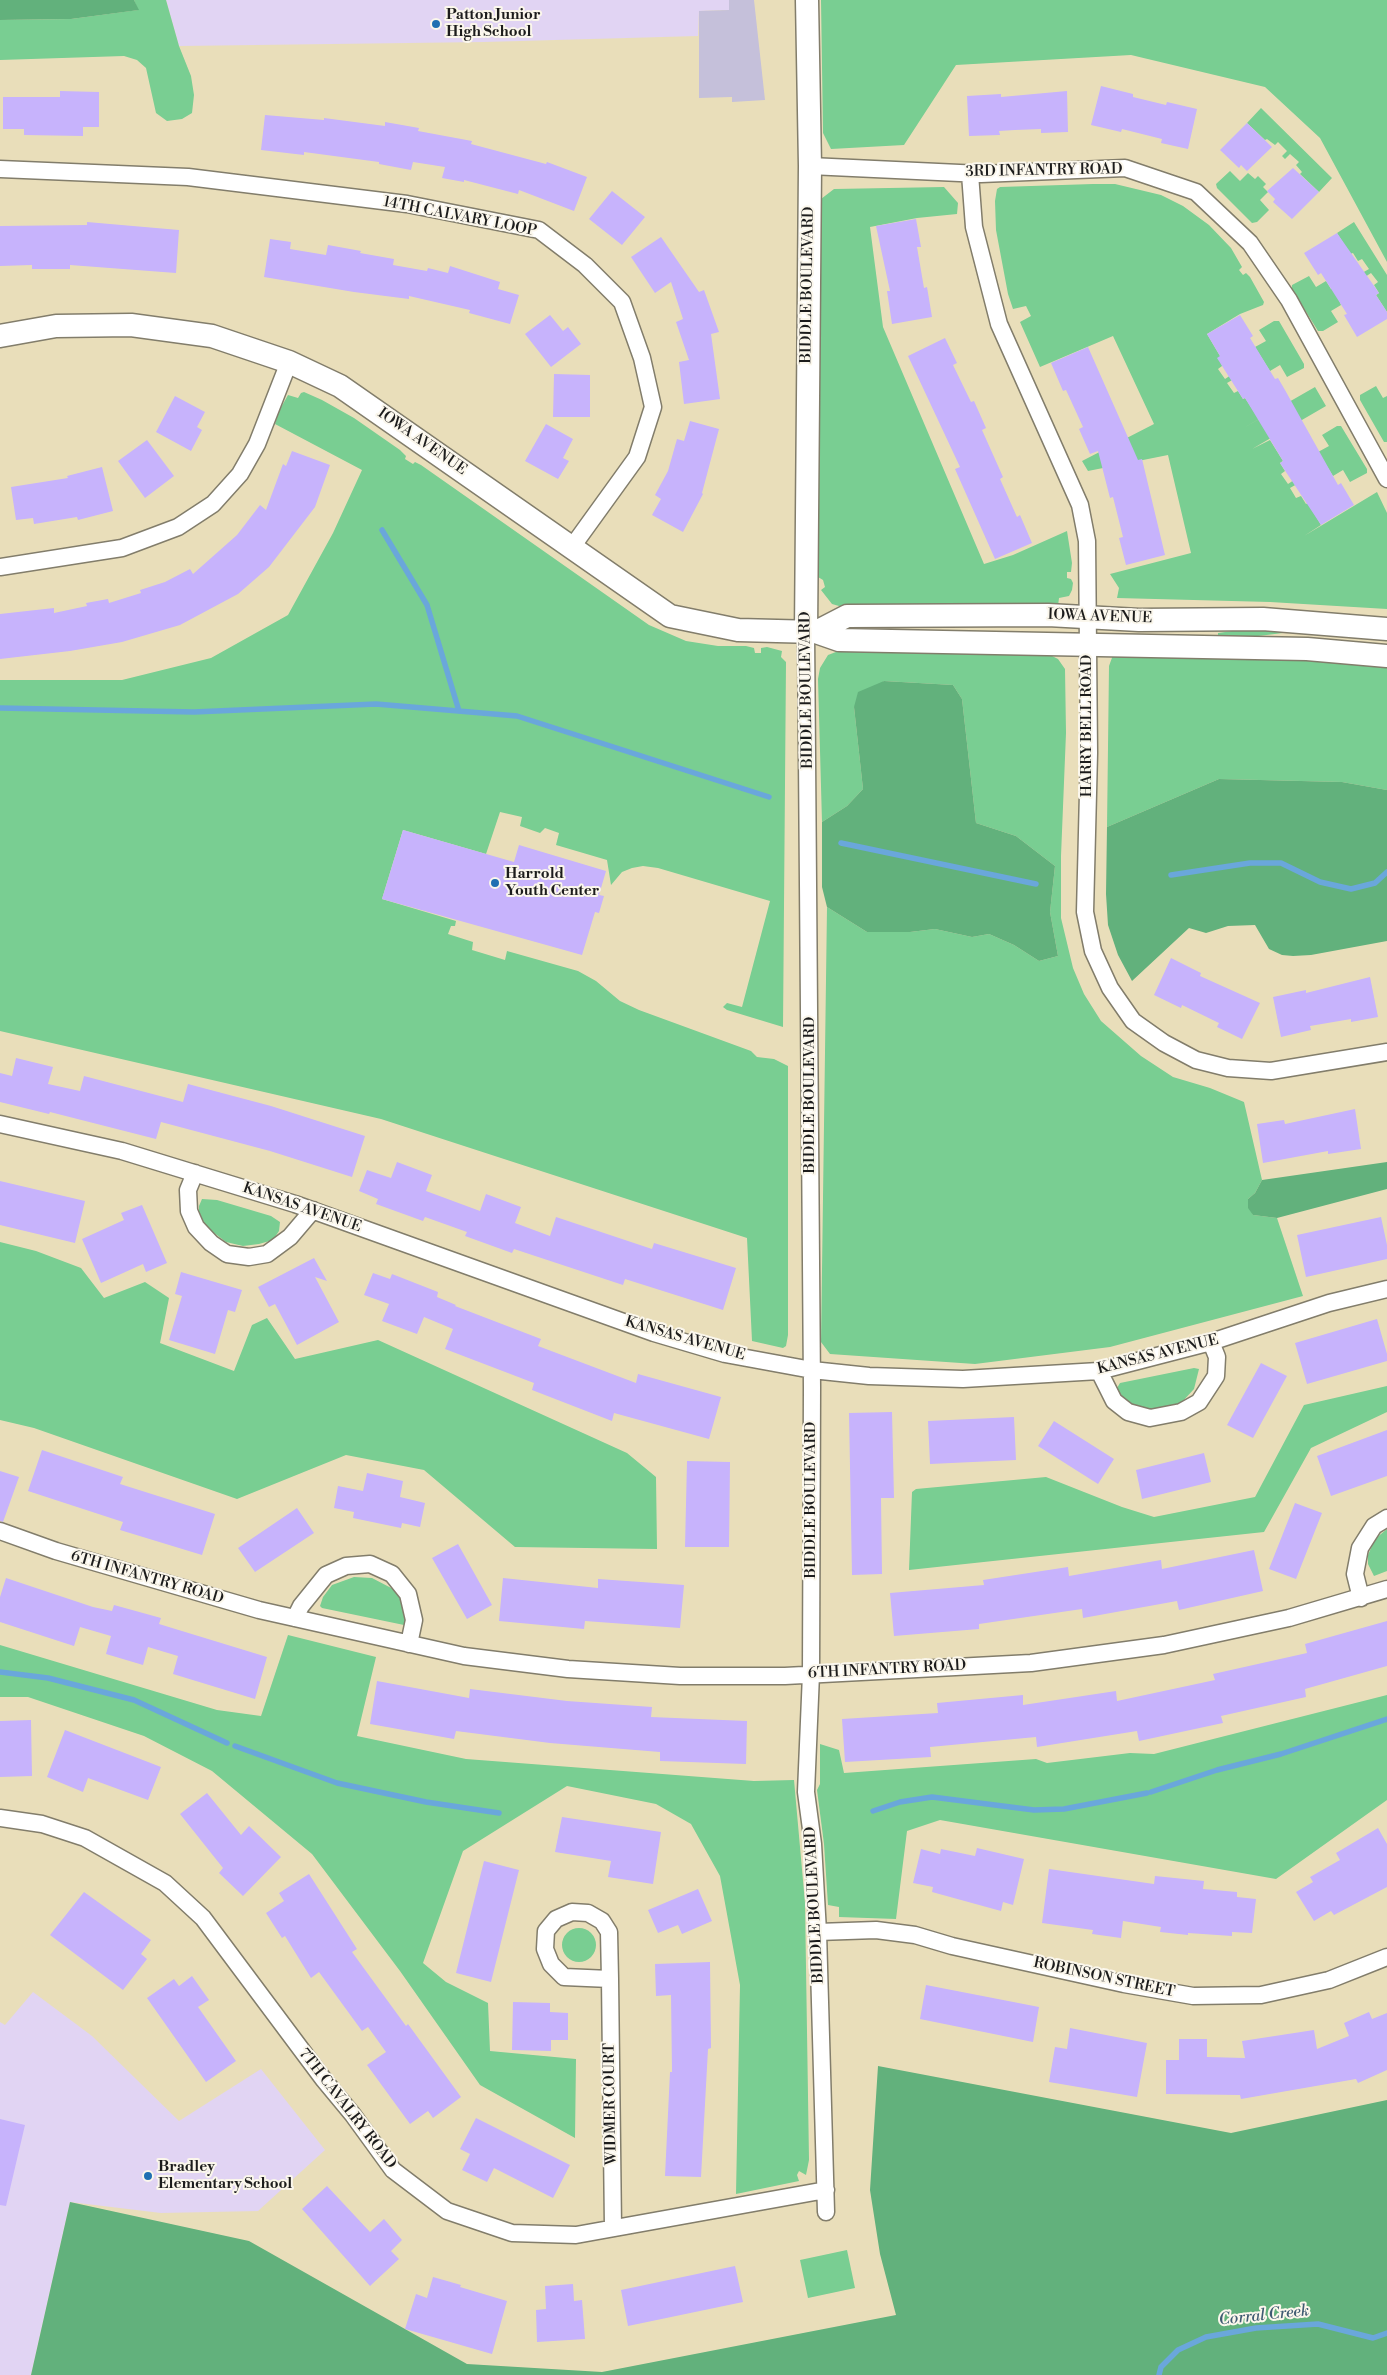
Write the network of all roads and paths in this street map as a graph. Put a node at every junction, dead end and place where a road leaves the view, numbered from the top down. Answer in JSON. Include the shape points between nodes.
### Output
{"nodes":[{"id":1,"x":807,"y":0,"type":"edge"},
{"id":2,"x":810,"y":166,"type":"junction"},
{"id":3,"x":0,"y":169,"type":"edge"},
{"id":4,"x":970,"y":174,"type":"junction"},
{"id":5,"x":0,"y":336,"type":"edge"},
{"id":6,"x":289,"y":362,"type":"junction"},
{"id":7,"x":1387,"y":479,"type":"edge"},
{"id":8,"x":572,"y":547,"type":"junction"},
{"id":9,"x":0,"y":567,"type":"edge"},
{"id":10,"x":1088,"y":617,"type":"junction"},
{"id":11,"x":1387,"y":629,"type":"edge"},
{"id":12,"x":811,"y":632,"type":"junction"},
{"id":13,"x":1088,"y":646,"type":"junction"},
{"id":14,"x":1387,"y":656,"type":"edge"},
{"id":15,"x":1387,"y":1052,"type":"edge"},
{"id":16,"x":0,"y":1124,"type":"edge"},
{"id":17,"x":195,"y":1173,"type":"junction"},
{"id":18,"x":314,"y":1210,"type":"junction"},
{"id":19,"x":1387,"y":1289,"type":"edge"},
{"id":20,"x":1212,"y":1342,"type":"junction"},
{"id":21,"x":812,"y":1370,"type":"junction"},
{"id":22,"x":1099,"y":1371,"type":"junction"},
{"id":23,"x":1387,"y":1518,"type":"edge"},
{"id":24,"x":0,"y":1531,"type":"edge"},
{"id":25,"x":1387,"y":1589,"type":"edge"},
{"id":26,"x":1361,"y":1598,"type":"junction"},
{"id":27,"x":295,"y":1618,"type":"junction"},
{"id":28,"x":408,"y":1644,"type":"junction"},
{"id":29,"x":811,"y":1674,"type":"junction"},
{"id":30,"x":0,"y":1818,"type":"edge"},
{"id":31,"x":818,"y":1932,"type":"junction"},
{"id":32,"x":1387,"y":1958,"type":"edge"},
{"id":33,"x":610,"y":1979,"type":"junction"},
{"id":34,"x":826,"y":2190,"type":"junction"},
{"id":35,"x":826,"y":2212,"type":"dead end"},
{"id":36,"x":613,"y":2228,"type":"junction"}],
"edges":[{"from":1,"to":2,"type":"street","name":"BIDDLE BOULEVARD"},
{"from":2,"to":4,"type":"street","name":"3RD INFANTRY ROAD"},
{"from":2,"to":12,"type":"street","name":"BIDDLE BOULEVARD"},
{"from":3,"to":8,"type":"street","name":"14TH CALVARY LOOP","via":[[188,177],[407,204],[539,230],[585,265],[622,302],[642,358],[654,407],[637,457]]},
{"from":4,"to":7,"type":"street","name":"3RD INFANTRY ROAD","via":[[1125,168],[1196,192],[1250,242],[1289,300]]},
{"from":4,"to":10,"type":"street","name":"HARRY BELL ROAD","via":[[974,227],[999,324],[1080,505],[1087,541]]},
{"from":5,"to":6,"type":"street","name":"IOWA AVENUE","via":[[56,326],[131,325],[212,336]]},
{"from":6,"to":8,"type":"street","name":"IOWA AVENUE","via":[[340,386]]},
{"from":6,"to":9,"type":"street","via":[[257,444],[240,474],[213,504],[178,527],[122,548]]},
{"from":8,"to":12,"type":"street","name":"IOWA AVENUE","via":[[670,616],[738,630]]},
{"from":10,"to":11,"type":"street","name":"IOWA AVENUE","via":[[1263,619]]},
{"from":10,"to":12,"type":"street","name":"IOWA AVENUE","via":[[847,616]]},
{"from":10,"to":13,"type":"street","name":"HARRY BELL ROAD"},
{"from":12,"to":13,"type":"street","name":"IOWA AVENUE","via":[[840,640]]},
{"from":12,"to":21,"type":"street","name":"BIDDLE BOULEVARD"},
{"from":13,"to":14,"type":"street","name":"IOWA AVENUE","via":[[1307,649]]},
{"from":13,"to":15,"type":"street","name":"HARRY BELL ROAD","via":[[1085,912],[1093,951],[1110,988],[1133,1021],[1196,1060],[1228,1068],[1271,1071]]},
{"from":16,"to":17,"type":"street","name":"KANSAS AVENUE","via":[[122,1150]]},
{"from":17,"to":18,"type":"street","name":"KANSAS AVENUE"},
{"from":17,"to":18,"type":"street","via":[[188,1190],[189,1211],[196,1227],[227,1254],[248,1257],[267,1254],[290,1237]]},
{"from":18,"to":21,"type":"street","name":"KANSAS AVENUE","via":[[654,1333],[725,1354]]},
{"from":19,"to":20,"type":"street","name":"KANSAS AVENUE","via":[[1329,1303]]},
{"from":20,"to":22,"type":"street","name":"KANSAS AVENUE"},
{"from":20,"to":22,"type":"street","via":[[1217,1357],[1216,1376],[1199,1402],[1181,1412],[1150,1418],[1128,1412],[1114,1401]]},
{"from":21,"to":22,"type":"street","name":"KANSAS AVENUE","via":[[868,1376],[963,1379]]},
{"from":21,"to":29,"type":"street","name":"BIDDLE BOULEVARD"},
{"from":23,"to":26,"type":"street","via":[[1374,1526],[1360,1548],[1356,1574]]},
{"from":24,"to":27,"type":"street","name":"6TH INFANTRY ROAD","via":[[56,1551]]},
{"from":25,"to":26,"type":"street","name":"6TH INFANTRY ROAD"},
{"from":26,"to":29,"type":"street","name":"6TH INFANTRY ROAD","via":[[1289,1618],[1139,1648],[1031,1663]]},
{"from":27,"to":28,"type":"street","name":"6TH INFANTRY ROAD"},
{"from":27,"to":28,"type":"street","via":[[326,1575],[346,1566],[370,1564],[392,1574],[408,1594],[414,1620]]},
{"from":28,"to":29,"type":"street","name":"6TH INFANTRY ROAD","via":[[464,1656],[568,1669],[680,1676]]},
{"from":29,"to":31,"type":"street","name":"BIDDLE BOULEVARD","via":[[806,1792],[813,1844]]},
{"from":30,"to":36,"type":"street","name":"7TH CAVALRY ROAD","via":[[42,1824],[85,1838],[165,1883],[203,1918],[393,2170],[447,2211],[512,2233],[576,2235]]},
{"from":31,"to":32,"type":"street","name":"ROBINSON STREET","via":[[876,1930],[915,1935],[1124,1984],[1193,1996],[1261,1995],[1329,1980]]},
{"from":31,"to":34,"type":"street","name":"BIDDLE BOULEVARD"},
{"from":33,"to":33,"type":"street","name":"WIDMER COURT","via":[[609,1932],[602,1921],[588,1913],[572,1912],[556,1919],[546,1932],[545,1949],[551,1964],[564,1977]]},
{"from":33,"to":36,"type":"street","name":"WIDMER COURT"},
{"from":34,"to":35,"type":"street","name":"BIDDLE BOULEVARD"},
{"from":34,"to":36,"type":"street","name":"7TH CAVALRY ROAD"}]}
